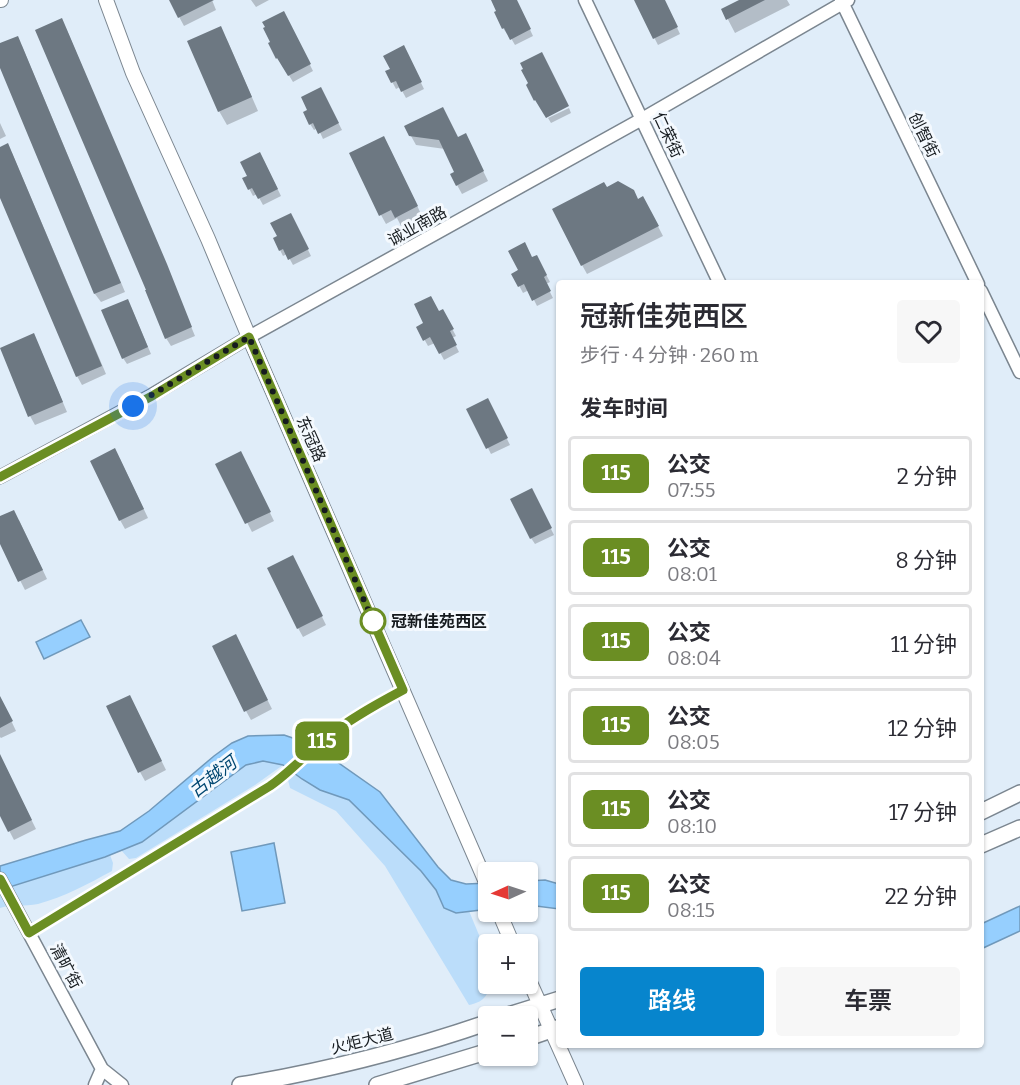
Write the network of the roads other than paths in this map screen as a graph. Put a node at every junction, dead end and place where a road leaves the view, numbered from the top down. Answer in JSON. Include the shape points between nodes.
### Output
{"nodes":[{"id":1,"x":106,"y":0,"type":"edge"},
{"id":2,"x":585,"y":0,"type":"edge"},
{"id":3,"x":844,"y":1,"type":"edge"},
{"id":4,"x":642,"y":119,"type":"junction"},
{"id":5,"x":718,"y":280,"type":"edge"},
{"id":6,"x":976,"y":280,"type":"edge"},
{"id":7,"x":984,"y":297,"type":"edge"},
{"id":8,"x":249,"y":337,"type":"junction"},
{"id":9,"x":1020,"y":372,"type":"edge"},
{"id":10,"x":0,"y":477,"type":"edge"},
{"id":11,"x":403,"y":690,"type":"junction"},
{"id":12,"x":1020,"y":793,"type":"edge"},
{"id":13,"x":984,"y":811,"type":"edge"},
{"id":14,"x":1020,"y":828,"type":"edge"},
{"id":15,"x":984,"y":845,"type":"edge"},
{"id":16,"x":478,"y":863,"type":"edge"},
{"id":17,"x":3,"y":885,"type":"edge"},
{"id":18,"x":29,"y":933,"type":"junction"},
{"id":19,"x":535,"y":994,"type":"edge"},
{"id":20,"x":556,"y":1000,"type":"edge"},
{"id":21,"x":540,"y":1005,"type":"junction"},
{"id":22,"x":537,"y":1006,"type":"edge"},
{"id":23,"x":478,"y":1025,"type":"edge"},
{"id":24,"x":556,"y":1028,"type":"edge"},
{"id":25,"x":538,"y":1034,"type":"edge"},
{"id":26,"x":563,"y":1048,"type":"edge"},
{"id":27,"x":478,"y":1054,"type":"edge"},
{"id":28,"x":102,"y":1069,"type":"junction"},
{"id":29,"x":95,"y":1085,"type":"edge"},
{"id":30,"x":122,"y":1085,"type":"edge"},
{"id":31,"x":240,"y":1085,"type":"edge"},
{"id":32,"x":376,"y":1085,"type":"edge"},
{"id":33,"x":576,"y":1085,"type":"edge"}],
"edges":[{"from":1,"to":8,"type":"main road","name":"东冠路","via":[[133,73]]},
{"from":2,"to":4,"type":"street","name":"仁荣街"},
{"from":3,"to":4,"type":"street","name":"诚业南路"},
{"from":3,"to":6,"type":"street","name":"创智街"},
{"from":4,"to":5,"type":"street","name":"仁荣街"},
{"from":4,"to":8,"type":"street","name":"诚业南路"},
{"from":7,"to":9,"type":"street"},
{"from":8,"to":10,"type":"street","name":"诚业南路","via":[[152,396]]},
{"from":8,"to":11,"type":"main road","name":"东冠路"},
{"from":11,"to":16,"type":"main road","name":"东冠路"},
{"from":11,"to":18,"type":"street","via":[[356,716],[270,786]]},
{"from":12,"to":13,"type":"main road"},
{"from":14,"to":15,"type":"main road"},
{"from":17,"to":18,"type":"street","name":"清旷街"},
{"from":18,"to":28,"type":"street","name":"清旷街"},
{"from":19,"to":21,"type":"main road"},
{"from":20,"to":21,"type":"main road"},
{"from":21,"to":22,"type":"main road"},
{"from":21,"to":24,"type":"main road"},
{"from":23,"to":31,"type":"main road","name":"火炬大道","via":[[367,1058]]},
{"from":24,"to":25,"type":"main road"},
{"from":26,"to":33,"type":"main road"},
{"from":27,"to":32,"type":"main road"},
{"from":28,"to":29,"type":"street"},
{"from":28,"to":30,"type":"street","name":"清旷街"}]}
